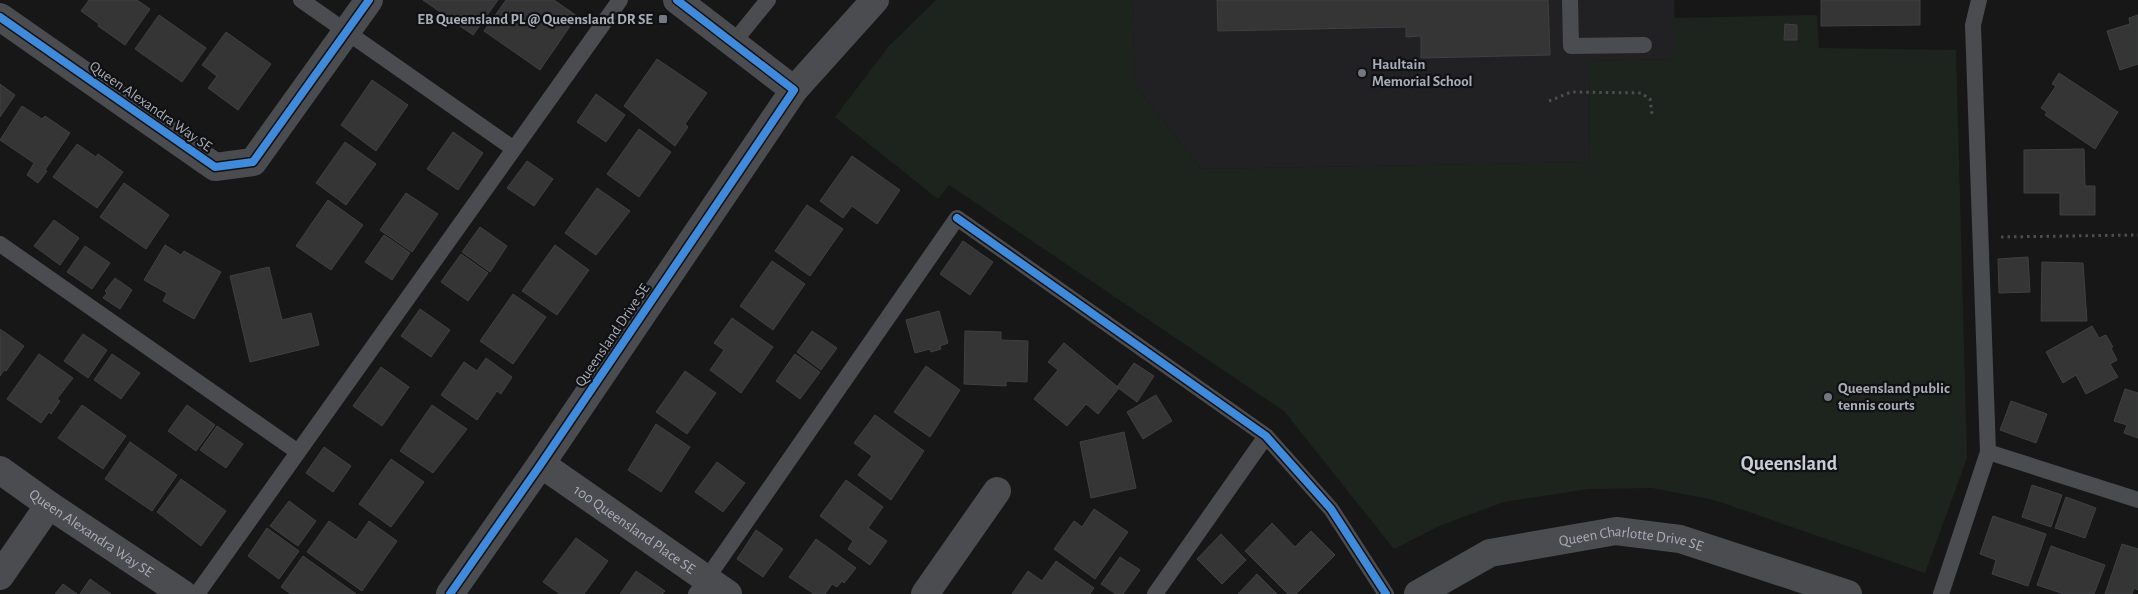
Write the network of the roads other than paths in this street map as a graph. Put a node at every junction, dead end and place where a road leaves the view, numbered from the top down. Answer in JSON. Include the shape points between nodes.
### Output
{"nodes":[{"id":1,"x":301,"y":0,"type":"edge"},
{"id":2,"x":369,"y":0,"type":"edge"},
{"id":3,"x":620,"y":0,"type":"edge"},
{"id":4,"x":678,"y":0,"type":"edge"},
{"id":5,"x":768,"y":0,"type":"edge"},
{"id":6,"x":875,"y":0,"type":"edge"},
{"id":7,"x":1570,"y":0,"type":"edge"},
{"id":8,"x":1979,"y":0,"type":"edge"},
{"id":9,"x":0,"y":17,"type":"edge"},
{"id":10,"x":347,"y":33,"type":"junction"},
{"id":11,"x":733,"y":43,"type":"junction"},
{"id":12,"x":1644,"y":45,"type":"dead end"},
{"id":13,"x":794,"y":90,"type":"junction"},
{"id":14,"x":514,"y":149,"type":"junction"},
{"id":15,"x":0,"y":244,"type":"edge"},
{"id":16,"x":1266,"y":436,"type":"junction"},
{"id":17,"x":298,"y":452,"type":"junction"},
{"id":18,"x":1988,"y":452,"type":"junction"},
{"id":19,"x":541,"y":464,"type":"junction"},
{"id":20,"x":0,"y":470,"type":"edge"},
{"id":21,"x":997,"y":491,"type":"dead end"},
{"id":22,"x":2138,"y":500,"type":"edge"},
{"id":23,"x":48,"y":504,"type":"junction"},
{"id":24,"x":0,"y":576,"type":"edge"},
{"id":25,"x":702,"y":586,"type":"edge"},
{"id":26,"x":184,"y":594,"type":"edge"},
{"id":27,"x":197,"y":594,"type":"edge"},
{"id":28,"x":450,"y":594,"type":"edge"},
{"id":29,"x":728,"y":594,"type":"edge"},
{"id":30,"x":924,"y":594,"type":"edge"},
{"id":31,"x":1156,"y":594,"type":"edge"},
{"id":32,"x":1386,"y":594,"type":"edge"},
{"id":33,"x":1418,"y":594,"type":"edge"},
{"id":34,"x":1848,"y":594,"type":"edge"},
{"id":35,"x":1941,"y":594,"type":"edge"}],
"edges":[{"from":1,"to":10,"type":"lane"},
{"from":2,"to":10,"type":"street","name":"Queen Alexandra Way SE"},
{"from":3,"to":14,"type":"lane"},
{"from":4,"to":11,"type":"street"},
{"from":5,"to":11,"type":"lane"},
{"from":6,"to":13,"type":"street","name":"Queensland Drive SE"},
{"from":7,"to":12,"type":"lane","via":[[1571,46]]},
{"from":8,"to":18,"type":"lane","via":[[1973,25]]},
{"from":9,"to":10,"type":"street","name":"Queen Alexandra Way SE","via":[[215,167],[253,162]]},
{"from":10,"to":14,"type":"lane"},
{"from":11,"to":13,"type":"street"},
{"from":13,"to":19,"type":"street","name":"Queensland Drive SE"},
{"from":14,"to":17,"type":"lane"},
{"from":15,"to":17,"type":"lane"},
{"from":16,"to":25,"type":"lane","via":[[957,218]]},
{"from":16,"to":31,"type":"lane"},
{"from":16,"to":32,"type":"lane","via":[[1331,509]]},
{"from":17,"to":27,"type":"lane"},
{"from":18,"to":22,"type":"lane"},
{"from":18,"to":35,"type":"lane"},
{"from":19,"to":25,"type":"street","name":"100 Queensland Place SE"},
{"from":19,"to":28,"type":"street","name":"Queensland Drive SE"},
{"from":20,"to":23,"type":"street","name":"Queen Alexandra Way SE"},
{"from":21,"to":30,"type":"street"},
{"from":23,"to":24,"type":"street"},
{"from":23,"to":26,"type":"street","name":"Queen Alexandra Way SE"},
{"from":25,"to":29,"type":"street","name":"100 Queensland Place SE"},
{"from":33,"to":34,"type":"street","name":"Queen Charlotte Drive SE","via":[[1490,554],[1616,531],[1680,539]]}]}
